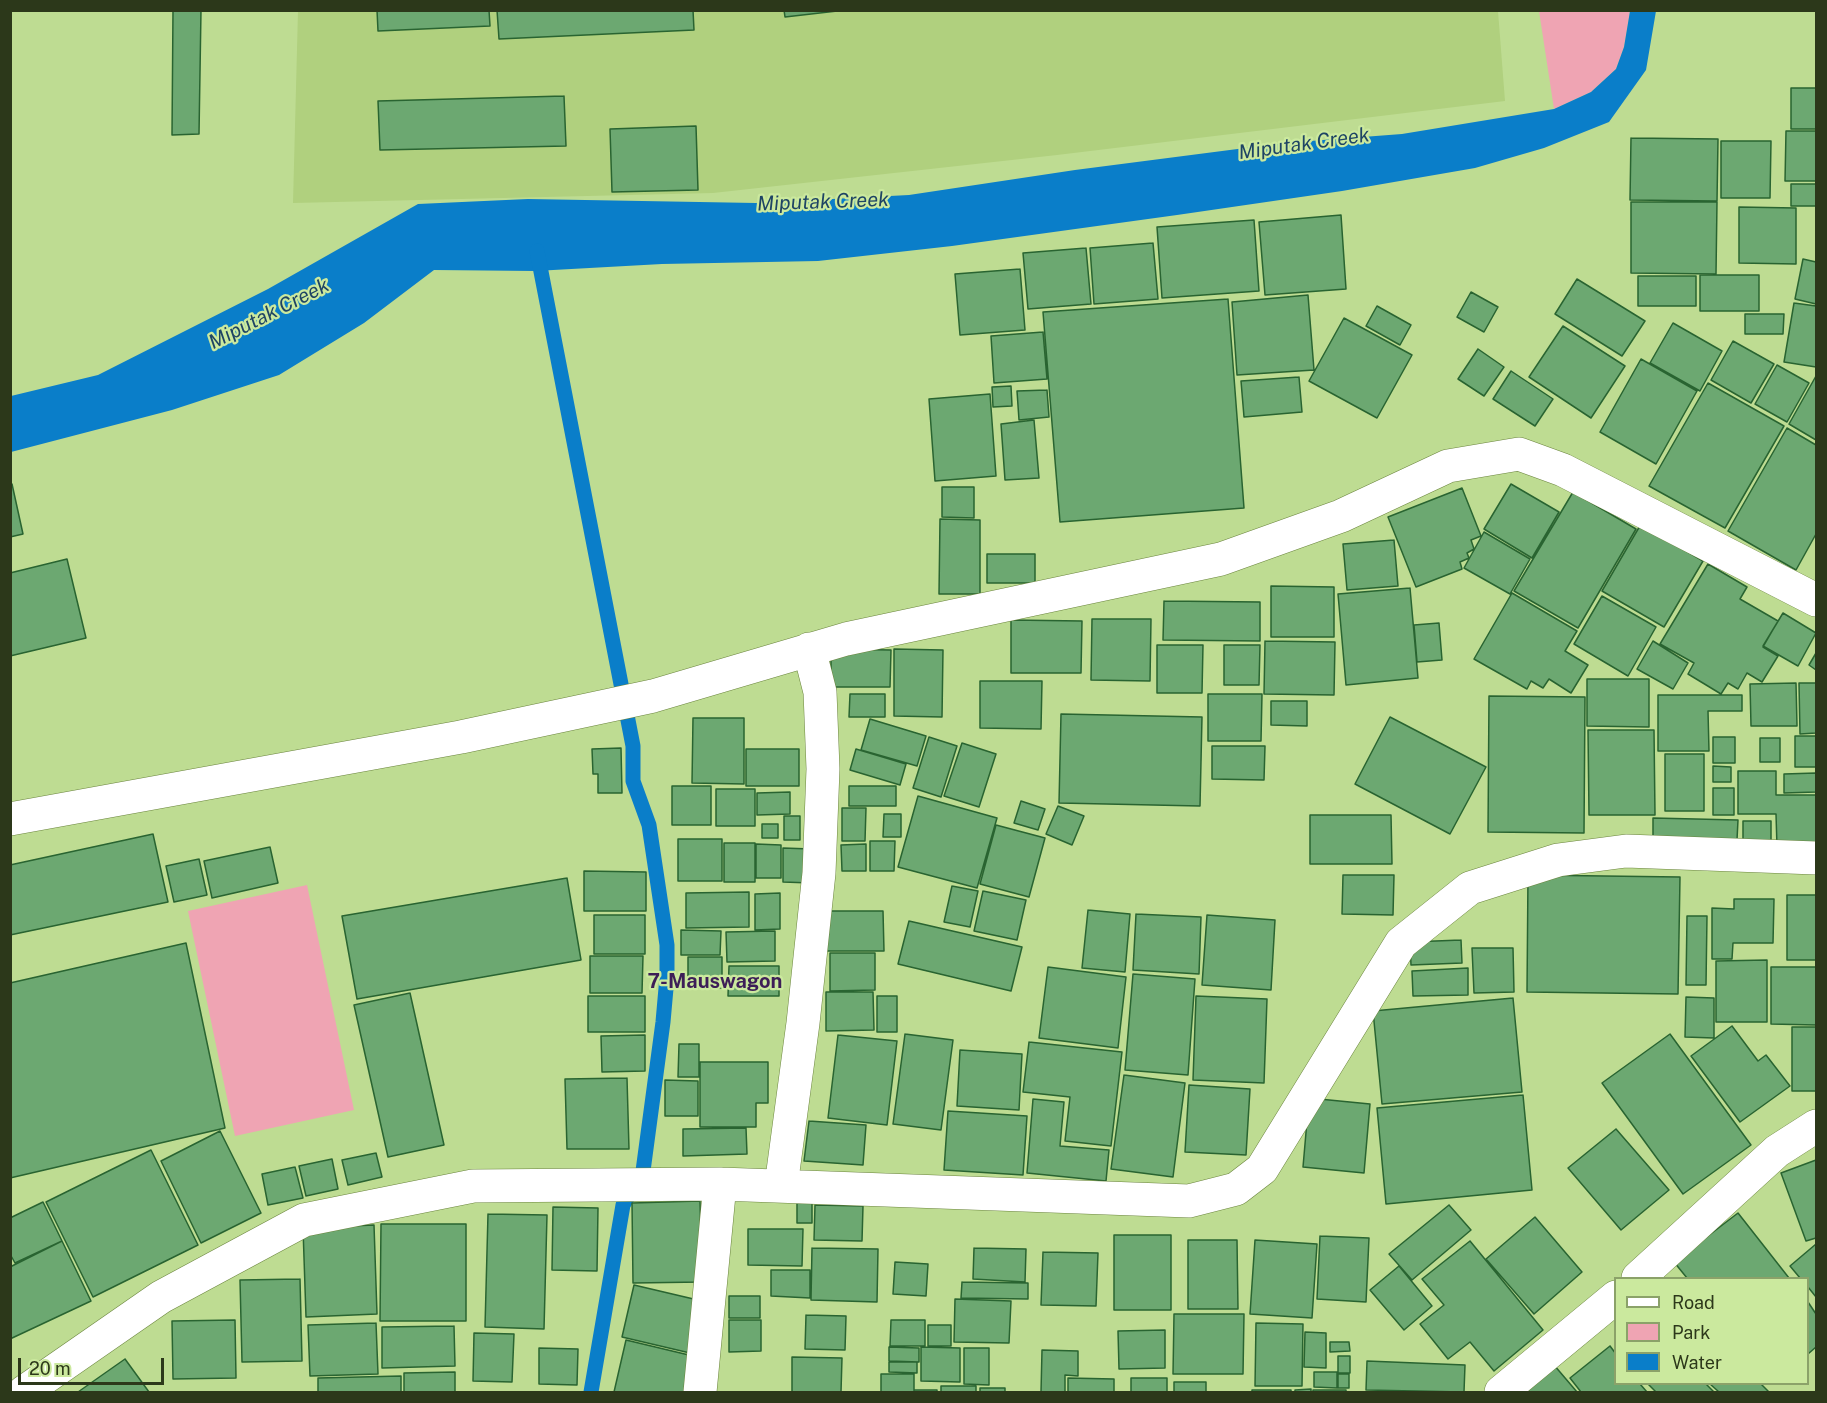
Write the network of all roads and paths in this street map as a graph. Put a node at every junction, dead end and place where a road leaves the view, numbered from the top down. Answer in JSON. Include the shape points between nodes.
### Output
{"nodes":[{"id":1,"x":1816,"y":600,"type":"edge"},
{"id":2,"x":809,"y":650,"type":"junction"},
{"id":3,"x":10,"y":819,"type":"edge"},
{"id":4,"x":1816,"y":858,"type":"edge"},
{"id":5,"x":1816,"y":1126,"type":"edge"},
{"id":6,"x":720,"y":1184,"type":"junction"},
{"id":7,"x":781,"y":1186,"type":"junction"},
{"id":8,"x":1639,"y":1277,"type":"edge"},
{"id":9,"x":1614,"y":1299,"type":"edge"},
{"id":10,"x":24,"y":1392,"type":"edge"},
{"id":11,"x":700,"y":1392,"type":"edge"},
{"id":12,"x":1500,"y":1392,"type":"edge"}],
"edges":[{"from":1,"to":2,"type":"street","via":[[1563,470],[1519,454],[1448,466],[1341,516],[1221,559]]},
{"from":2,"to":3,"type":"street","via":[[653,696],[461,737]]},
{"from":2,"to":7,"type":"street","via":[[820,692],[823,769],[819,873]]},
{"from":4,"to":7,"type":"street","via":[[1626,850],[1558,860],[1470,888],[1401,943],[1262,1168],[1236,1189],[1189,1201]]},
{"from":5,"to":8,"type":"street","via":[[1777,1151]]},
{"from":6,"to":7,"type":"street"},
{"from":6,"to":10,"type":"street","via":[[473,1186],[304,1220],[161,1297]]},
{"from":6,"to":11,"type":"street"},
{"from":9,"to":12,"type":"street"}]}
